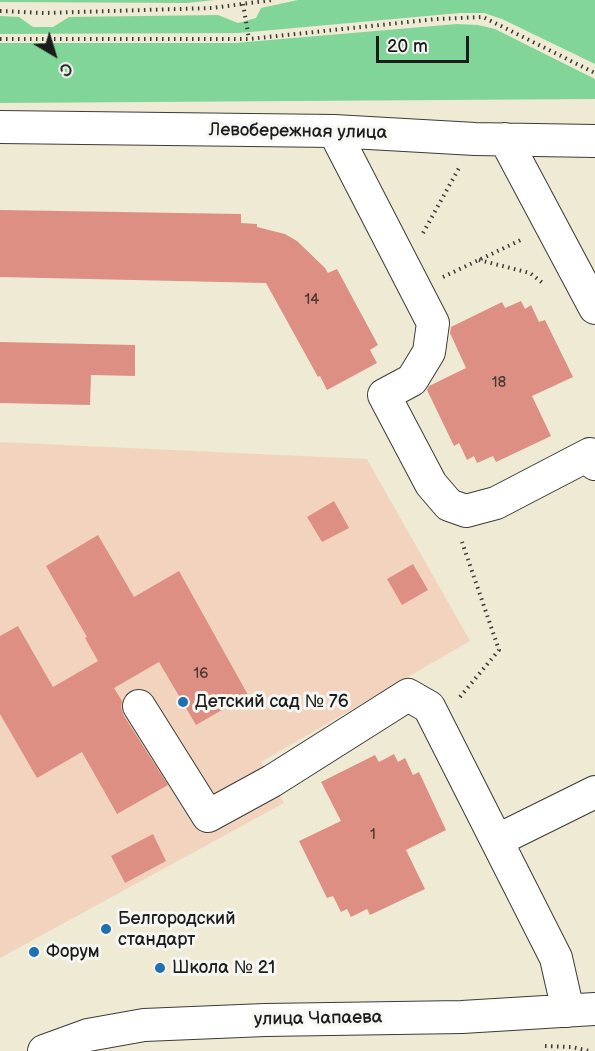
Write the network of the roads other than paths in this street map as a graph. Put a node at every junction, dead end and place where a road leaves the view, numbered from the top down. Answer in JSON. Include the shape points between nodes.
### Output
{"nodes":[{"id":1,"x":0,"y":127,"type":"edge"},
{"id":2,"x":334,"y":131,"type":"junction"},
{"id":3,"x":490,"y":139,"type":"junction"},
{"id":4,"x":595,"y":141,"type":"edge"},
{"id":5,"x":595,"y":308,"type":"edge"},
{"id":6,"x":595,"y":464,"type":"edge"},
{"id":7,"x":139,"y":706,"type":"dead end"},
{"id":8,"x":595,"y":792,"type":"edge"},
{"id":9,"x":498,"y":840,"type":"junction"},
{"id":10,"x":581,"y":1010,"type":"edge"},
{"id":11,"x":44,"y":1051,"type":"edge"}],
"edges":[{"from":1,"to":2,"type":"street","name":"Левобережная улица"},
{"from":2,"to":3,"type":"street","name":"Левобережная улица"},
{"from":2,"to":6,"type":"street","via":[[433,323],[429,352],[412,380],[384,395],[431,484],[449,505],[466,511],[496,503],[590,454]]},
{"from":3,"to":4,"type":"street","name":"Левобережная улица"},
{"from":3,"to":5,"type":"street","via":[[551,226]]},
{"from":7,"to":9,"type":"street","via":[[208,816],[272,781],[408,695],[429,707]]},
{"from":8,"to":9,"type":"street"},
{"from":9,"to":10,"type":"street"},
{"from":10,"to":11,"type":"street","name":"улица Чапаева","via":[[144,1025],[88,1035]]}]}
